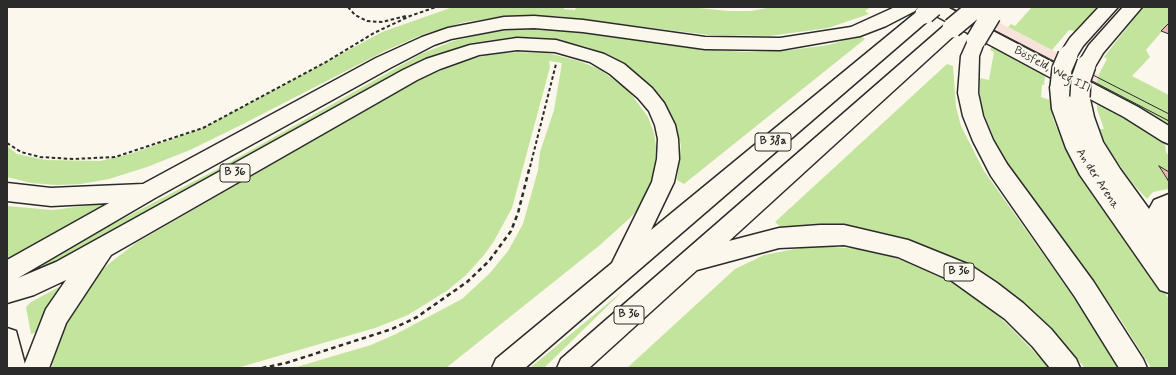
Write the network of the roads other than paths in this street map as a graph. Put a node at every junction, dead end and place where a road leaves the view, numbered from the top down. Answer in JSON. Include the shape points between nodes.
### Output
{"nodes":[{"id":1,"x":1109,"y":7,"type":"edge"},
{"id":2,"x":1133,"y":7,"type":"edge"},
{"id":3,"x":925,"y":9,"type":"edge"},
{"id":4,"x":984,"y":9,"type":"edge"},
{"id":5,"x":1169,"y":136,"type":"edge"},
{"id":6,"x":7,"y":192,"type":"edge"},
{"id":7,"x":147,"y":192,"type":"junction"},
{"id":8,"x":1169,"y":203,"type":"edge"},
{"id":9,"x":1162,"y":244,"type":"edge"},
{"id":10,"x":107,"y":246,"type":"junction"},
{"id":11,"x":688,"y":263,"type":"junction"},
{"id":12,"x":621,"y":270,"type":"junction"},
{"id":13,"x":7,"y":272,"type":"edge"},
{"id":14,"x":1169,"y":282,"type":"edge"},
{"id":15,"x":7,"y":292,"type":"edge"},
{"id":16,"x":7,"y":340,"type":"edge"},
{"id":17,"x":13,"y":368,"type":"edge"},
{"id":18,"x":36,"y":368,"type":"edge"},
{"id":19,"x":505,"y":368,"type":"edge"},
{"id":20,"x":570,"y":368,"type":"edge"},
{"id":21,"x":1067,"y":368,"type":"edge"},
{"id":22,"x":1134,"y":368,"type":"edge"}],
"edges":[{"from":1,"to":14,"type":"main road","name":"An der Arena","bridge":true,"via":[[1076,42],[1062,69],[1062,109],[1076,148],[1088,169]]},
{"from":2,"to":9,"type":"main road","name":"An der Arena","bridge":true,"via":[[1096,49],[1086,65],[1081,79],[1080,97],[1093,143],[1112,175]]},
{"from":3,"to":5,"type":"main road","name":"Bösfeld, Weg III","via":[[1131,112]]},
{"from":3,"to":7,"type":"main road","via":[[854,32],[780,44],[705,42],[559,23],[504,23],[469,29],[408,51]]},
{"from":3,"to":12,"type":"main road","number":"B 38a"},
{"from":4,"to":11,"type":"main road","number":"B 38a","bridge":true,"via":[[952,28]]},
{"from":4,"to":22,"type":"main road","bridge":true,"via":[[970,56],[968,93],[973,116],[983,141],[999,170],[1084,289]]},
{"from":6,"to":7,"type":"main road","via":[[51,197]]},
{"from":7,"to":13,"type":"main road"},
{"from":8,"to":9,"type":"main road","via":[[1162,207],[1160,212]]},
{"from":10,"to":12,"type":"main road","number":"B 36","via":[[433,64],[477,49],[534,44],[571,49],[597,58],[617,69],[645,93],[665,124],[668,160],[663,182]]},
{"from":10,"to":15,"type":"main road","number":"B 36","via":[[65,269]]},
{"from":10,"to":18,"type":"main road","number":"B 36","via":[[55,317]]},
{"from":11,"to":20,"type":"main road","number":"B 36"},
{"from":11,"to":21,"type":"main road","number":"B 36","via":[[779,238],[813,235],[844,235],[900,247],[955,270],[988,291],[1036,333]]},
{"from":12,"to":19,"type":"main road","number":"B 36"},
{"from":16,"to":17,"type":"main road"}]}
